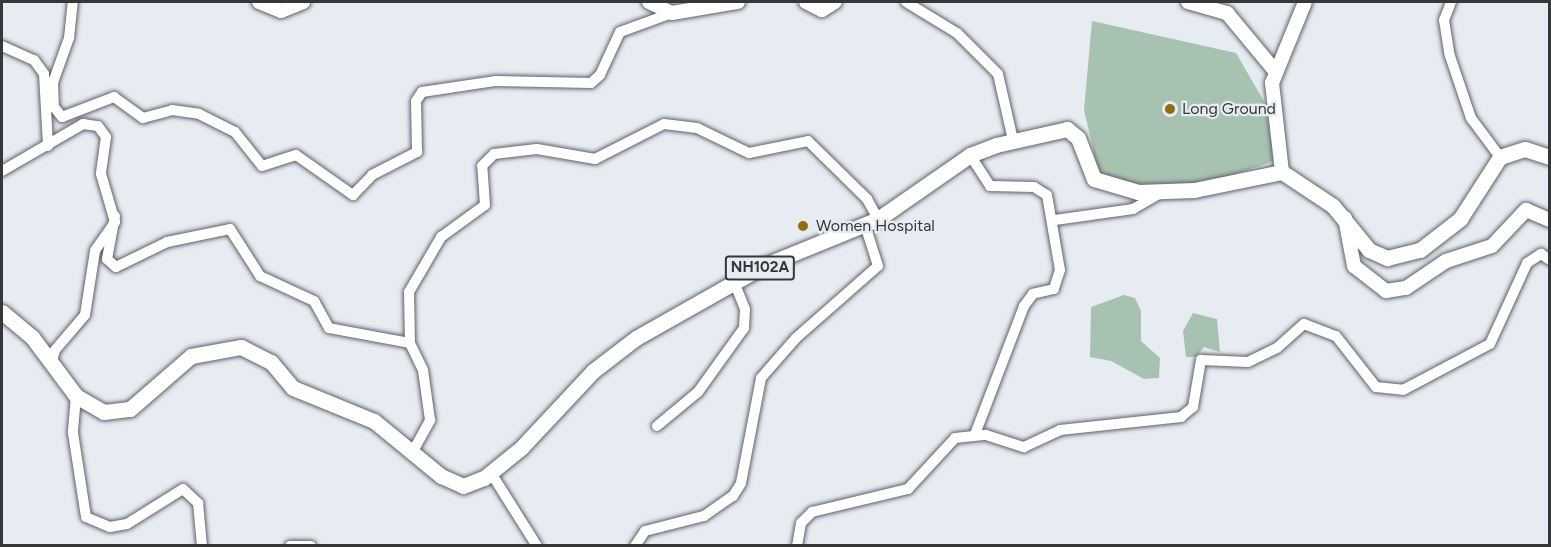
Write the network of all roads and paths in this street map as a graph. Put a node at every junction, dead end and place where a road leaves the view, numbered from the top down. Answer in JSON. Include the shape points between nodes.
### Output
{"nodes":[{"id":1,"x":73,"y":2,"type":"edge"},
{"id":2,"x":259,"y":2,"type":"edge"},
{"id":3,"x":302,"y":2,"type":"edge"},
{"id":4,"x":649,"y":2,"type":"edge"},
{"id":5,"x":738,"y":2,"type":"edge"},
{"id":6,"x":806,"y":2,"type":"edge"},
{"id":7,"x":836,"y":2,"type":"edge"},
{"id":8,"x":906,"y":2,"type":"edge"},
{"id":9,"x":1188,"y":2,"type":"edge"},
{"id":10,"x":1305,"y":2,"type":"edge"},
{"id":11,"x":1451,"y":2,"type":"edge"},
{"id":12,"x":672,"y":13,"type":"junction"},
{"id":13,"x":2,"y":46,"type":"edge"},
{"id":14,"x":1276,"y":72,"type":"junction"},
{"id":15,"x":53,"y":81,"type":"junction"},
{"id":16,"x":47,"y":102,"type":"junction"},
{"id":17,"x":50,"y":119,"type":"junction"},
{"id":18,"x":71,"y":131,"type":"junction"},
{"id":19,"x":1013,"y":140,"type":"junction"},
{"id":20,"x":48,"y":146,"type":"junction"},
{"id":21,"x":970,"y":155,"type":"junction"},
{"id":22,"x":1500,"y":157,"type":"junction"},
{"id":23,"x":1550,"y":158,"type":"edge"},
{"id":24,"x":2,"y":171,"type":"edge"},
{"id":25,"x":1282,"y":172,"type":"junction"},
{"id":26,"x":1161,"y":193,"type":"junction"},
{"id":27,"x":115,"y":216,"type":"junction"},
{"id":28,"x":1345,"y":218,"type":"junction"},
{"id":29,"x":1055,"y":220,"type":"junction"},
{"id":30,"x":1550,"y":220,"type":"edge"},
{"id":31,"x":872,"y":222,"type":"junction"},
{"id":32,"x":1550,"y":260,"type":"edge"},
{"id":33,"x":734,"y":282,"type":"junction"},
{"id":34,"x":2,"y":312,"type":"edge"},
{"id":35,"x":410,"y":343,"type":"junction"},
{"id":36,"x":51,"y":365,"type":"junction"},
{"id":37,"x":76,"y":396,"type":"junction"},
{"id":38,"x":657,"y":426,"type":"dead end"},
{"id":39,"x":975,"y":434,"type":"junction"},
{"id":40,"x":412,"y":453,"type":"junction"},
{"id":41,"x":491,"y":472,"type":"junction"},
{"id":42,"x":202,"y":546,"type":"edge"},
{"id":43,"x":290,"y":546,"type":"edge"},
{"id":44,"x":311,"y":546,"type":"edge"},
{"id":45,"x":537,"y":546,"type":"edge"},
{"id":46,"x":635,"y":546,"type":"edge"},
{"id":47,"x":797,"y":546,"type":"edge"}],
"edges":[{"from":1,"to":15,"type":"street","via":[[69,38]]},
{"from":2,"to":3,"type":"main road","via":[[281,11]]},
{"from":4,"to":12,"type":"main road"},
{"from":5,"to":12,"type":"main road"},
{"from":6,"to":7,"type":"main road","via":[[822,10]]},
{"from":8,"to":19,"type":"street","via":[[957,33],[998,74]]},
{"from":9,"to":14,"type":"main road","via":[[1227,13]]},
{"from":10,"to":14,"type":"main road","via":[[1296,34]]},
{"from":11,"to":22,"type":"street","via":[[1444,20],[1450,56],[1471,118]]},
{"from":12,"to":15,"type":"street","via":[[620,32],[600,75],[591,83],[496,81],[422,92],[416,101],[417,152],[372,175],[353,195],[296,155],[262,166],[235,132],[199,114],[172,110],[143,118],[114,97],[62,117],[54,107]]},
{"from":13,"to":16,"type":"street","via":[[40,67]]},
{"from":14,"to":25,"type":"main road","via":[[1272,101]]},
{"from":15,"to":16,"type":"street"},
{"from":16,"to":17,"type":"street"},
{"from":17,"to":18,"type":"street"},
{"from":17,"to":20,"type":"street"},
{"from":18,"to":20,"type":"street"},
{"from":18,"to":27,"type":"street","via":[[91,124],[103,130],[107,145],[101,174]]},
{"from":19,"to":21,"type":"highway","number":"NH102A"},
{"from":19,"to":26,"type":"highway","number":"NH102A","via":[[1067,129],[1078,138],[1094,179],[1121,190]]},
{"from":20,"to":24,"type":"street"},
{"from":21,"to":29,"type":"street","via":[[990,186],[1039,189],[1051,200]]},
{"from":21,"to":31,"type":"highway","number":"NH102A"},
{"from":22,"to":23,"type":"highway","via":[[1525,149]]},
{"from":22,"to":28,"type":"highway","via":[[1460,219],[1409,256],[1387,258],[1369,250]]},
{"from":25,"to":26,"type":"highway","number":"NH102A"},
{"from":25,"to":28,"type":"highway"},
{"from":26,"to":29,"type":"street","via":[[1133,209]]},
{"from":27,"to":35,"type":"street","via":[[117,228],[107,259],[116,267],[167,242],[230,230],[260,276],[308,297],[329,328]]},
{"from":27,"to":36,"type":"street","via":[[92,260],[85,315],[55,350]]},
{"from":28,"to":30,"type":"main road","via":[[1354,266],[1386,291],[1406,288],[1446,261],[1492,246],[1526,210]]},
{"from":29,"to":39,"type":"street","via":[[1058,281],[1050,292],[1033,294],[1024,306]]},
{"from":31,"to":33,"type":"highway","number":"NH102A","via":[[814,242]]},
{"from":31,"to":35,"type":"street","via":[[867,199],[808,141],[749,153],[708,132],[675,123],[641,132],[595,159],[537,149],[494,154],[482,166],[485,205],[449,228],[414,278],[407,303]]},
{"from":31,"to":46,"type":"street","via":[[878,266],[796,338],[761,378],[746,465],[733,496],[704,516],[645,531]]},
{"from":32,"to":39,"type":"street","via":[[1541,254],[1527,263],[1490,344],[1403,390],[1376,387],[1336,336],[1304,324],[1277,348],[1248,362],[1201,360],[1193,407],[1176,419],[1060,430],[1024,447]]},
{"from":33,"to":38,"type":"street","via":[[745,309],[744,328],[698,392]]},
{"from":33,"to":41,"type":"highway","number":"NH102A","via":[[606,360]]},
{"from":34,"to":36,"type":"highway","number":"NH102A","via":[[32,338]]},
{"from":35,"to":40,"type":"street","via":[[423,370],[430,420]]},
{"from":36,"to":37,"type":"highway","number":"NH102A"},
{"from":37,"to":40,"type":"highway","number":"NH102A","via":[[117,413],[191,356],[241,347],[271,362],[293,388],[360,414]]},
{"from":37,"to":42,"type":"street","via":[[73,434],[86,517],[103,525],[127,524],[183,489],[198,503]]},
{"from":39,"to":47,"type":"street","via":[[946,445],[901,492],[812,512],[801,523]]},
{"from":40,"to":41,"type":"highway","number":"NH102A","via":[[453,484],[474,483]]},
{"from":41,"to":45,"type":"street"},
{"from":43,"to":44,"type":"street"}]}
